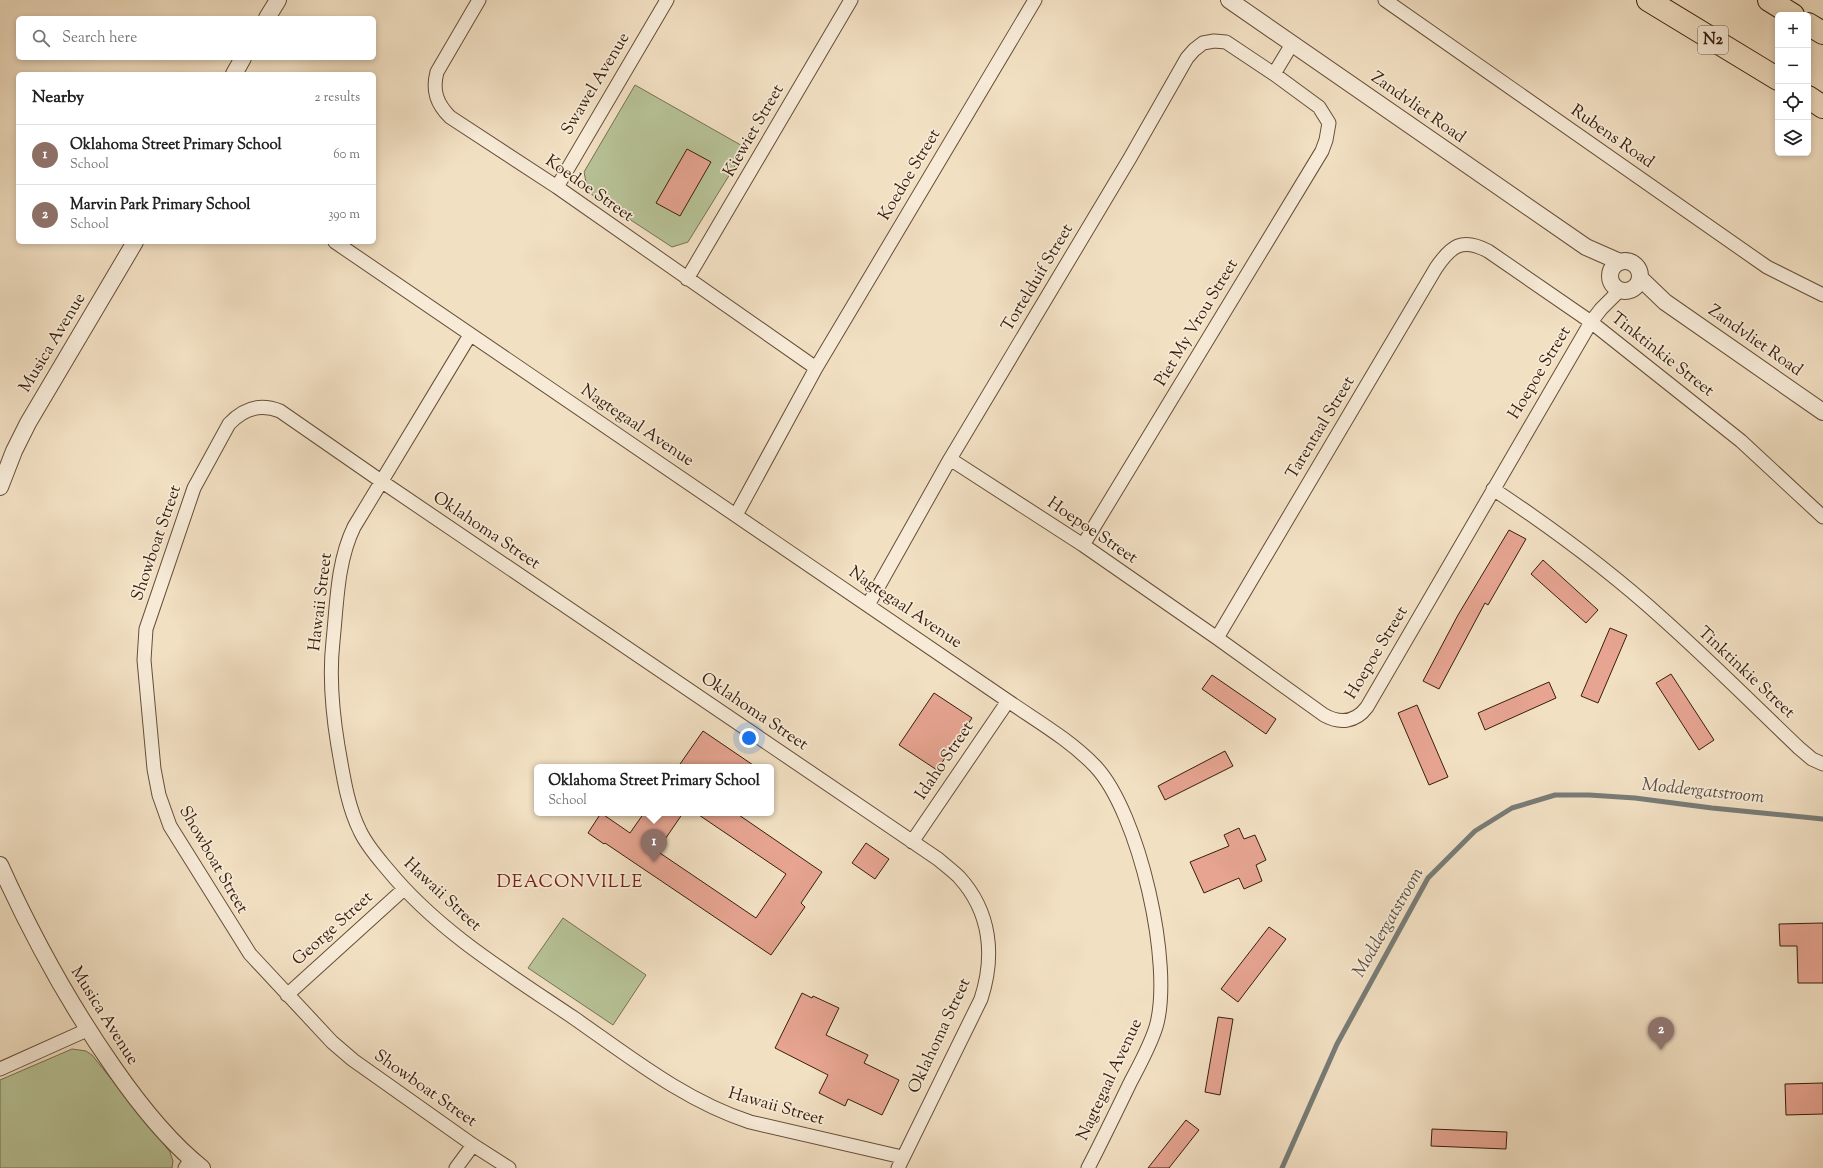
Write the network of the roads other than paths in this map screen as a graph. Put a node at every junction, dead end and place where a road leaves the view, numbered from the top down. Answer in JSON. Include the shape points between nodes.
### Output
{"nodes":[{"id":1,"x":278,"y":0,"type":"edge"},
{"id":2,"x":479,"y":0,"type":"edge"},
{"id":3,"x":667,"y":0,"type":"edge"},
{"id":4,"x":851,"y":0,"type":"edge"},
{"id":5,"x":1035,"y":0,"type":"edge"},
{"id":6,"x":1229,"y":0,"type":"edge"},
{"id":7,"x":1385,"y":0,"type":"edge"},
{"id":8,"x":1648,"y":0,"type":"edge"},
{"id":9,"x":1769,"y":0,"type":"edge"},
{"id":10,"x":1788,"y":12,"type":"edge"},
{"id":11,"x":268,"y":16,"type":"edge"},
{"id":12,"x":1811,"y":26,"type":"edge"},
{"id":13,"x":1823,"y":33,"type":"edge"},
{"id":14,"x":1292,"y":44,"type":"junction"},
{"id":15,"x":242,"y":60,"type":"edge"},
{"id":16,"x":235,"y":72,"type":"edge"},
{"id":17,"x":1274,"y":74,"type":"junction"},
{"id":18,"x":1775,"y":77,"type":"edge"},
{"id":19,"x":1811,"y":99,"type":"edge"},
{"id":20,"x":1823,"y":106,"type":"edge"},
{"id":21,"x":1325,"y":116,"type":"joint"},
{"id":22,"x":557,"y":187,"type":"junction"},
{"id":23,"x":134,"y":244,"type":"edge"},
{"id":24,"x":338,"y":244,"type":"edge"},
{"id":25,"x":1463,"y":244,"type":"joint"},
{"id":26,"x":687,"y":279,"type":"junction"},
{"id":27,"x":1622,"y":280,"type":"junction"},
{"id":28,"x":1823,"y":295,"type":"edge"},
{"id":29,"x":1591,"y":322,"type":"junction"},
{"id":30,"x":470,"y":334,"type":"junction"},
{"id":31,"x":816,"y":368,"type":"junction"},
{"id":32,"x":260,"y":407,"type":"joint"},
{"id":33,"x":1823,"y":412,"type":"edge"},
{"id":34,"x":950,"y":459,"type":"junction"},
{"id":35,"x":381,"y":482,"type":"junction"},
{"id":36,"x":0,"y":487,"type":"edge"},
{"id":37,"x":1493,"y":489,"type":"junction"},
{"id":38,"x":736,"y":515,"type":"junction"},
{"id":39,"x":1823,"y":517,"type":"edge"},
{"id":40,"x":1083,"y":545,"type":"junction"},
{"id":41,"x":868,"y":605,"type":"junction"},
{"id":42,"x":1217,"y":638,"type":"junction"},
{"id":43,"x":1008,"y":701,"type":"junction"},
{"id":44,"x":1823,"y":764,"type":"edge"},
{"id":45,"x":912,"y":842,"type":"junction"},
{"id":46,"x":0,"y":865,"type":"edge"},
{"id":47,"x":404,"y":889,"type":"junction"},
{"id":48,"x":287,"y":995,"type":"junction"},
{"id":49,"x":87,"y":1030,"type":"junction"},
{"id":50,"x":0,"y":1069,"type":"edge"},
{"id":51,"x":473,"y":1145,"type":"junction"},
{"id":52,"x":900,"y":1163,"type":"edge"},
{"id":53,"x":193,"y":1165,"type":"edge"},
{"id":54,"x":456,"y":1168,"type":"edge"},
{"id":55,"x":509,"y":1168,"type":"edge"},
{"id":56,"x":1088,"y":1168,"type":"edge"}],
"edges":[{"from":1,"to":11,"type":"street"},
{"from":2,"to":22,"type":"street","name":"Koedoe Street","via":[[437,72],[437,100],[450,117]]},
{"from":3,"to":22,"type":"street","name":"Swawel Avenue"},
{"from":4,"to":26,"type":"street","name":"Kiewiet Street"},
{"from":5,"to":31,"type":"street","name":"Koedoe Street"},
{"from":6,"to":14,"type":"street","name":"Zandvliet Road"},
{"from":7,"to":28,"type":"street","name":"Rubens Road","via":[[1767,267]]},
{"from":8,"to":18,"type":"highway","number":"N2"},
{"from":9,"to":10,"type":"highway"},
{"from":12,"to":13,"type":"highway"},
{"from":14,"to":17,"type":"street"},
{"from":14,"to":27,"type":"street","name":"Zandvliet Road","via":[[1586,247]]},
{"from":15,"to":16,"type":"street"},
{"from":17,"to":21,"type":"street","name":"Tortelduif Street","via":[[1319,107]]},
{"from":17,"to":34,"type":"street","name":"Tortelduif Street","via":[[1226,42],[1203,43],[1187,58]]},
{"from":19,"to":20,"type":"highway"},
{"from":21,"to":40,"type":"street","name":"Piet My Vrou Street","via":[[1329,123],[1322,151]]},
{"from":22,"to":26,"type":"street","name":"Koedoe Street"},
{"from":23,"to":36,"type":"street","name":"Musica Avenue","via":[[28,423]]},
{"from":24,"to":30,"type":"street","name":"Nagtegaal Avenue"},
{"from":25,"to":29,"type":"street","name":"Tinktinkie Street","via":[[1479,246],[1488,251]]},
{"from":25,"to":42,"type":"street","name":"Tarentaal Street","via":[[1450,250],[1436,268]]},
{"from":26,"to":31,"type":"street","name":"Koedoe Street"},
{"from":27,"to":29,"type":"street","name":"Hoepoe Street"},
{"from":27,"to":33,"type":"street","name":"Zandvliet Road","via":[[1665,302]]},
{"from":29,"to":37,"type":"street","name":"Hoepoe Street"},
{"from":29,"to":39,"type":"street","name":"Tinktinkie Street","via":[[1741,441]]},
{"from":30,"to":35,"type":"street","name":"Hawaii Street"},
{"from":30,"to":38,"type":"street","name":"Nagtegaal Avenue"},
{"from":31,"to":38,"type":"street","name":"Koedoe Street"},
{"from":32,"to":35,"type":"street","name":"Oklahoma Street","via":[[280,411]]},
{"from":32,"to":48,"type":"street","name":"Showboat Street","via":[[237,415],[229,424],[194,488],[146,629],[144,660],[154,770],[168,820],[228,922],[250,954]]},
{"from":34,"to":40,"type":"street","name":"Hoepoe Street"},
{"from":34,"to":41,"type":"street","name":"Tortelduif Street"},
{"from":35,"to":45,"type":"street","name":"Oklahoma Street"},
{"from":35,"to":47,"type":"street","name":"Hawaii Street","via":[[354,527],[345,550],[338,589],[331,694],[341,763],[354,818],[371,849]]},
{"from":37,"to":42,"type":"street","name":"Hoepoe Street","via":[[1367,707],[1356,718],[1339,721],[1328,717]]},
{"from":37,"to":44,"type":"street","name":"Tinktinkie Street","via":[[1553,530],[1629,590],[1799,748]]},
{"from":38,"to":41,"type":"street","name":"Nagtegaal Avenue"},
{"from":40,"to":42,"type":"street","name":"Hoepoe Street"},
{"from":41,"to":43,"type":"street","name":"Nagtegaal Avenue"},
{"from":43,"to":45,"type":"street","name":"Idaho Street"},
{"from":43,"to":56,"type":"street","name":"Nagtegaal Avenue","via":[[1080,751],[1096,767],[1122,810],[1155,917],[1162,985],[1156,1028]]},
{"from":45,"to":52,"type":"street","name":"Oklahoma Street","via":[[959,877],[969,890],[984,920],[990,952],[989,968],[981,999]]},
{"from":46,"to":49,"type":"street","name":"Musica Avenue","via":[[40,947]]},
{"from":47,"to":48,"type":"street","name":"George Street"},
{"from":47,"to":52,"type":"street","name":"Hawaii Street","via":[[442,924],[494,963],[696,1099],[750,1122]]},
{"from":48,"to":51,"type":"street","name":"Showboat Street","via":[[353,1060]]},
{"from":49,"to":50,"type":"street"},
{"from":49,"to":53,"type":"street","name":"Musica Avenue","via":[[135,1098]]},
{"from":51,"to":54,"type":"street"},
{"from":51,"to":55,"type":"street","name":"Showboat Street"}]}
